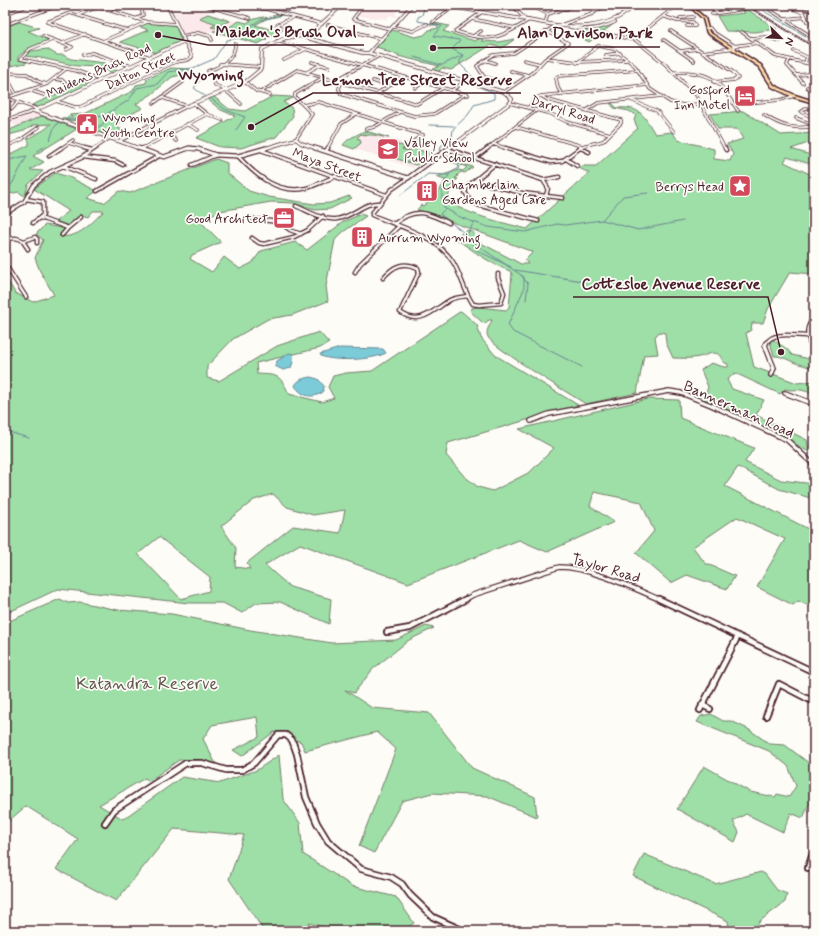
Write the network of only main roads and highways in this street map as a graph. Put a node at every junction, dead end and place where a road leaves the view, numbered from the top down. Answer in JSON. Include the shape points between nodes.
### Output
{"nodes":[{"id":1,"x":689,"y":5,"type":"edge"},
{"id":2,"x":785,"y":5,"type":"edge"},
{"id":3,"x":814,"y":25,"type":"edge"},
{"id":4,"x":814,"y":102,"type":"edge"}],
"edges":[{"from":1,"to":4,"type":"main road","via":[[704,19],[711,34],[760,66],[772,85]]},
{"from":2,"to":3,"type":"main road","via":[[805,14],[808,22]]}]}
